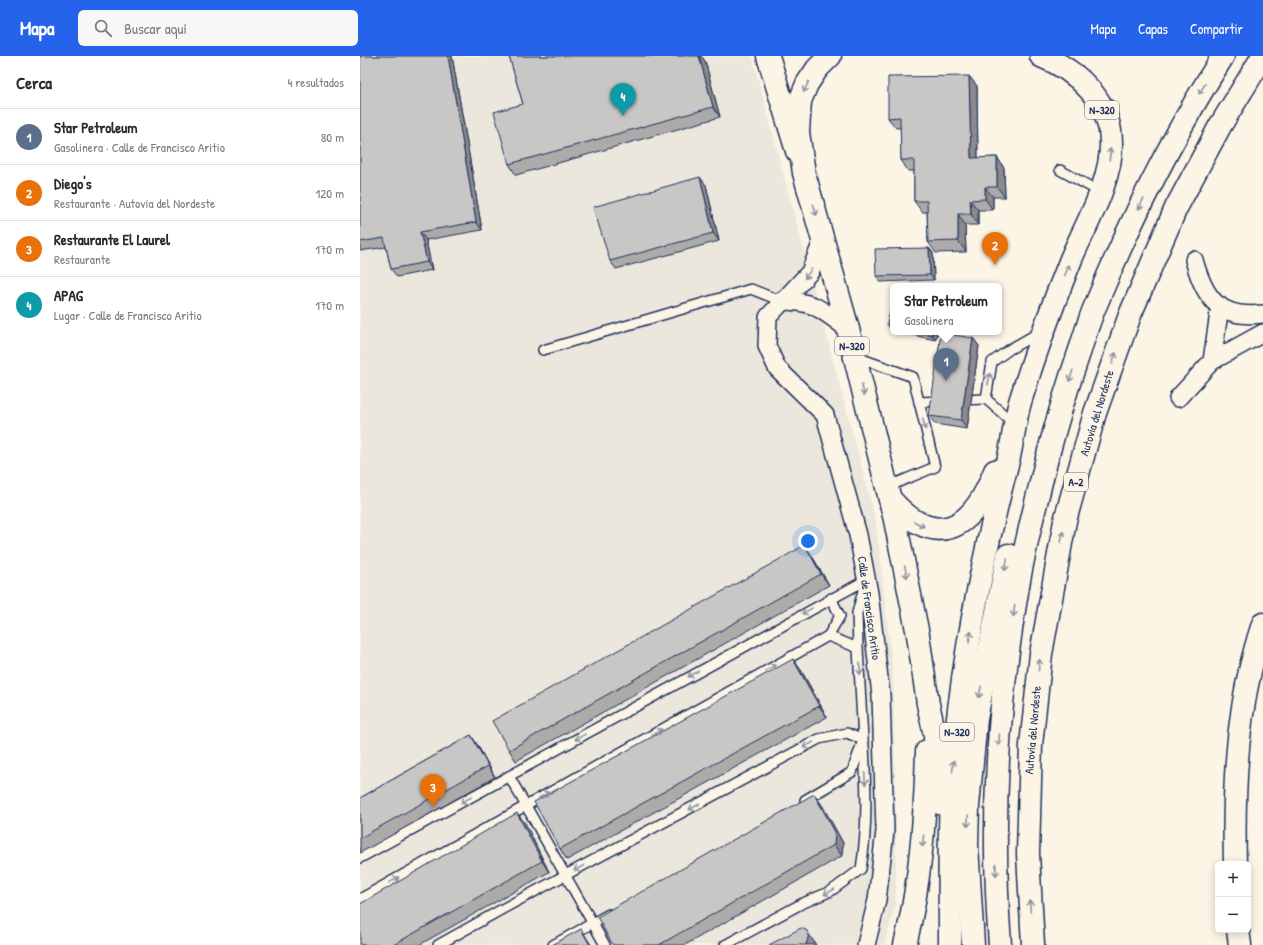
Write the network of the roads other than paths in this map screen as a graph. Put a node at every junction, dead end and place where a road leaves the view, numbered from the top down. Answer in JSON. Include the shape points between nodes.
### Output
{"nodes":[{"id":1,"x":768,"y":56,"type":"edge"},
{"id":2,"x":830,"y":56,"type":"edge"},
{"id":3,"x":1041,"y":56,"type":"edge"},
{"id":4,"x":1223,"y":56,"type":"edge"},
{"id":5,"x":1263,"y":56,"type":"edge"},
{"id":6,"x":1060,"y":170,"type":"dead end"},
{"id":7,"x":804,"y":173,"type":"junction"},
{"id":8,"x":1100,"y":192,"type":"junction"},
{"id":9,"x":824,"y":239,"type":"junction"},
{"id":10,"x":1194,"y":260,"type":"dead end"},
{"id":11,"x":781,"y":301,"type":"junction"},
{"id":12,"x":1220,"y":306,"type":"junction"},
{"id":13,"x":1263,"y":314,"type":"edge"},
{"id":14,"x":848,"y":329,"type":"junction"},
{"id":15,"x":1044,"y":330,"type":"junction"},
{"id":16,"x":1263,"y":333,"type":"edge"},
{"id":17,"x":543,"y":350,"type":"dead end"},
{"id":18,"x":855,"y":357,"type":"junction"},
{"id":19,"x":1212,"y":361,"type":"junction"},
{"id":20,"x":1178,"y":398,"type":"dead end"},
{"id":21,"x":986,"y":399,"type":"junction"},
{"id":22,"x":919,"y":402,"type":"junction"},
{"id":23,"x":1015,"y":412,"type":"junction"},
{"id":24,"x":1053,"y":436,"type":"junction"},
{"id":25,"x":889,"y":493,"type":"junction"},
{"id":26,"x":866,"y":580,"type":"junction"},
{"id":27,"x":831,"y":598,"type":"junction"},
{"id":28,"x":1263,"y":624,"type":"edge"},
{"id":29,"x":828,"y":636,"type":"junction"},
{"id":30,"x":858,"y":648,"type":"junction"},
{"id":31,"x":928,"y":704,"type":"junction"},
{"id":32,"x":883,"y":734,"type":"junction"},
{"id":33,"x":863,"y":740,"type":"junction"},
{"id":34,"x":510,"y":776,"type":"junction"},
{"id":35,"x":799,"y":803,"type":"edge"},
{"id":36,"x":527,"y":805,"type":"junction"},
{"id":37,"x":360,"y":858,"type":"edge"},
{"id":38,"x":1235,"y":861,"type":"edge"},
{"id":39,"x":565,"y":875,"type":"junction"},
{"id":40,"x":360,"y":898,"type":"edge"},
{"id":41,"x":614,"y":911,"type":"edge"},
{"id":42,"x":592,"y":924,"type":"junction"},
{"id":43,"x":1238,"y":933,"type":"edge"},
{"id":44,"x":438,"y":945,"type":"edge"},
{"id":45,"x":553,"y":945,"type":"edge"},
{"id":46,"x":604,"y":945,"type":"edge"},
{"id":47,"x":726,"y":945,"type":"edge"},
{"id":48,"x":866,"y":945,"type":"edge"},
{"id":49,"x":905,"y":945,"type":"edge"},
{"id":50,"x":949,"y":945,"type":"edge"},
{"id":51,"x":972,"y":945,"type":"edge"},
{"id":52,"x":1000,"y":945,"type":"edge"},
{"id":53,"x":1033,"y":945,"type":"edge"},
{"id":54,"x":1240,"y":945,"type":"edge"}],
"edges":[{"from":1,"to":7,"type":"main road"},
{"from":2,"to":7,"type":"main road","number":"N-320","one_way":true,"via":[[817,69],[800,100],[798,132]]},
{"from":8,"to":3,"type":"main road","number":"N-320","one_way":true,"via":[[1108,168],[1111,145],[1104,114],[1092,92],[1076,75]]},
{"from":4,"to":24,"type":"main road","one_way":true,"via":[[1186,114],[1096,303]]},
{"from":53,"to":5,"type":"main road","name":"Autovía del Nordeste","number":"A-2","one_way":true,"via":[[1028,854],[1031,745],[1041,654],[1065,521],[1095,413],[1130,315],[1176,208],[1220,126]]},
{"from":6,"to":8,"type":"lane"},
{"from":7,"to":9,"type":"main road","number":"N-320","one_way":true},
{"from":15,"to":8,"type":"main road","number":"N-320","one_way":true},
{"from":9,"to":11,"type":"street","name":"Calle de Francisco Aritio","one_way":true,"via":[[810,272]]},
{"from":9,"to":14,"type":"main road","number":"N-320"},
{"from":10,"to":12,"type":"street","via":[[1204,290]]},
{"from":11,"to":14,"type":"street","via":[[818,307]]},
{"from":11,"to":17,"type":"lane","via":[[751,289]]},
{"from":11,"to":26,"type":"street","name":"Calle de Francisco Aritio","via":[[768,317],[767,346],[777,368],[825,415],[858,535]]},
{"from":12,"to":13,"type":"street","via":[[1230,312],[1247,316]]},
{"from":12,"to":19,"type":"street"},
{"from":14,"to":18,"type":"main road","number":"N-320"},
{"from":21,"to":15,"type":"lane","one_way":true,"via":[[992,362]]},
{"from":15,"to":23,"type":"main road","number":"N-320"},
{"from":16,"to":19,"type":"street"},
{"from":18,"to":22,"type":"lane","via":[[913,377]]},
{"from":18,"to":25,"type":"main road","number":"N-320","one_way":true},
{"from":19,"to":20,"type":"street"},
{"from":21,"to":22,"type":"lane"},
{"from":21,"to":23,"type":"lane"},
{"from":22,"to":25,"type":"lane","one_way":true,"via":[[935,467]]},
{"from":25,"to":23,"type":"main road","number":"N-320","one_way":true,"via":[[902,513],[924,527],[935,530],[945,528],[968,517],[990,484]]},
{"from":50,"to":23,"type":"main road","number":"N-320","one_way":true,"via":[[951,805],[961,696],[986,553],[1015,432]]},
{"from":24,"to":51,"type":"main road","one_way":true,"via":[[1013,531],[976,719],[967,845]]},
{"from":24,"to":52,"type":"main road","one_way":true,"via":[[1018,584],[1002,696],[995,851]]},
{"from":25,"to":31,"type":"main road","number":"N-320","one_way":true,"via":[[918,635]]},
{"from":26,"to":27,"type":"lane"},
{"from":26,"to":30,"type":"lane","via":[[857,613]]},
{"from":26,"to":32,"type":"street","name":"Calle de Francisco Aritio","via":[[880,680]]},
{"from":27,"to":29,"type":"lane","via":[[840,616]]},
{"from":27,"to":34,"type":"lane","one_way":true},
{"from":28,"to":38,"type":"main road","via":[[1253,654],[1238,740],[1234,802]]},
{"from":29,"to":30,"type":"lane"},
{"from":36,"to":29,"type":"lane","one_way":true},
{"from":30,"to":33,"type":"lane","one_way":true},
{"from":31,"to":49,"type":"main road","one_way":true,"via":[[925,819],[919,873]]},
{"from":31,"to":50,"type":"main road","number":"N-320","via":[[935,735],[942,906]]},
{"from":32,"to":33,"type":"lane"},
{"from":32,"to":48,"type":"street","name":"Calle de Francisco Aritio","via":[[884,831],[877,900]]},
{"from":33,"to":35,"type":"lane","via":[[852,772]]},
{"from":33,"to":39,"type":"lane","one_way":true,"via":[[847,734],[819,740]]},
{"from":33,"to":47,"type":"lane","one_way":true,"via":[[867,810],[861,869],[831,891],[801,904]]},
{"from":34,"to":36,"type":"lane"},
{"from":34,"to":37,"type":"lane","one_way":true},
{"from":36,"to":39,"type":"lane"},
{"from":40,"to":36,"type":"lane","one_way":true},
{"from":39,"to":42,"type":"lane"},
{"from":39,"to":44,"type":"lane"},
{"from":41,"to":42,"type":"lane"},
{"from":42,"to":45,"type":"lane"},
{"from":42,"to":46,"type":"lane"},
{"from":43,"to":54,"type":"main road"}]}
